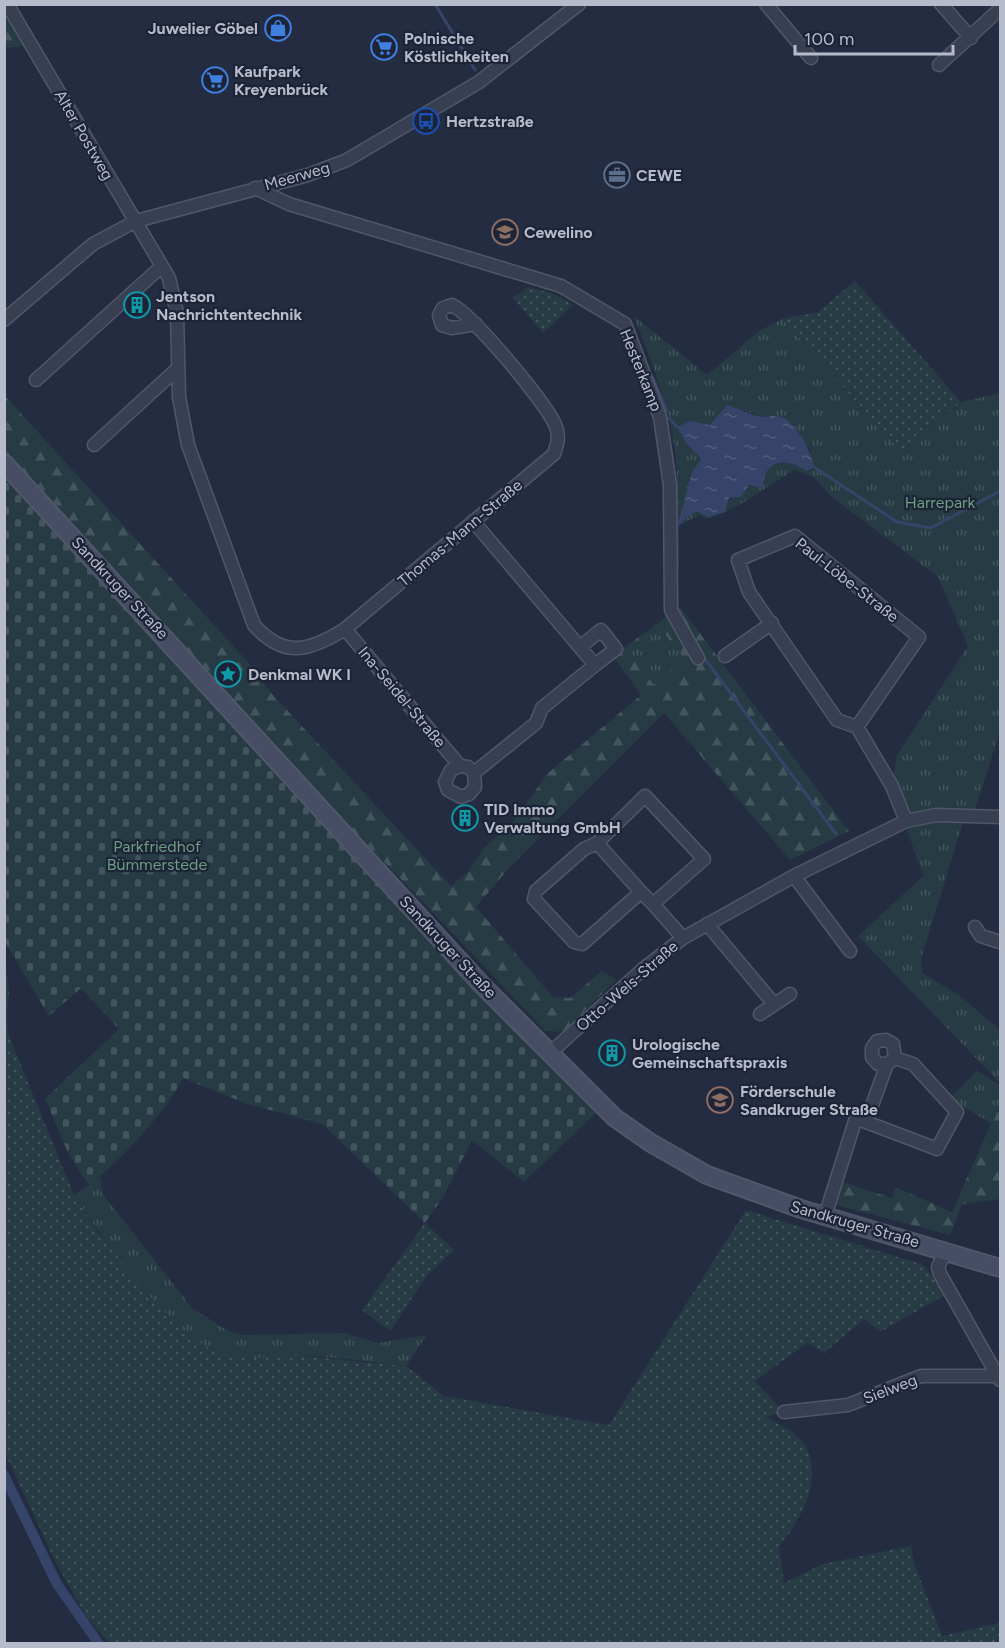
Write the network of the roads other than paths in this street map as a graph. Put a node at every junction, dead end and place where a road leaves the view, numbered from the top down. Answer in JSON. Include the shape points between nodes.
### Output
{"nodes":[{"id":1,"x":7,"y":4,"type":"edge"},
{"id":2,"x":579,"y":4,"type":"edge"},
{"id":3,"x":766,"y":4,"type":"edge"},
{"id":4,"x":941,"y":4,"type":"edge"},
{"id":5,"x":1000,"y":9,"type":"edge"},
{"id":6,"x":971,"y":38,"type":"junction"},
{"id":7,"x":811,"y":58,"type":"dead end"},
{"id":8,"x":939,"y":66,"type":"dead end"},
{"id":9,"x":255,"y":188,"type":"junction"},
{"id":10,"x":136,"y":221,"type":"junction"},
{"id":11,"x":162,"y":266,"type":"junction"},
{"id":12,"x":4,"y":320,"type":"edge"},
{"id":13,"x":476,"y":324,"type":"dead end"},
{"id":14,"x":177,"y":369,"type":"junction"},
{"id":15,"x":36,"y":380,"type":"dead end"},
{"id":16,"x":94,"y":445,"type":"dead end"},
{"id":17,"x":4,"y":463,"type":"edge"},
{"id":18,"x":473,"y":521,"type":"junction"},
{"id":19,"x":246,"y":599,"type":"joint"},
{"id":20,"x":772,"y":623,"type":"junction"},
{"id":21,"x":345,"y":628,"type":"junction"},
{"id":22,"x":580,"y":647,"type":"junction"},
{"id":23,"x":725,"y":656,"type":"dead end"},
{"id":24,"x":698,"y":658,"type":"dead end"},
{"id":25,"x":595,"y":665,"type":"junction"},
{"id":26,"x":857,"y":727,"type":"junction"},
{"id":27,"x":460,"y":766,"type":"junction"},
{"id":28,"x":474,"y":773,"type":"junction"},
{"id":29,"x":1000,"y":817,"type":"edge"},
{"id":30,"x":906,"y":821,"type":"junction"},
{"id":31,"x":597,"y":843,"type":"junction"},
{"id":32,"x":794,"y":876,"type":"junction"},
{"id":33,"x":641,"y":892,"type":"junction"},
{"id":34,"x":653,"y":904,"type":"junction"},
{"id":35,"x":707,"y":924,"type":"junction"},
{"id":36,"x":975,"y":927,"type":"dead end"},
{"id":37,"x":683,"y":938,"type":"junction"},
{"id":38,"x":1000,"y":942,"type":"edge"},
{"id":39,"x":850,"y":951,"type":"dead end"},
{"id":40,"x":790,"y":994,"type":"dead end"},
{"id":41,"x":774,"y":1004,"type":"junction"},
{"id":42,"x":760,"y":1014,"type":"dead end"},
{"id":43,"x":550,"y":1053,"type":"junction"},
{"id":44,"x":867,"y":1122,"type":"junction"},
{"id":45,"x":825,"y":1216,"type":"junction"},
{"id":46,"x":946,"y":1251,"type":"junction"},
{"id":47,"x":1000,"y":1268,"type":"edge"},
{"id":48,"x":999,"y":1378,"type":"edge"},
{"id":49,"x":784,"y":1413,"type":"dead end"}],
"edges":[{"from":1,"to":10,"type":"street","name":"Alter Postweg"},
{"from":2,"to":9,"type":"street","name":"Meerweg","via":[[479,82],[347,160]]},
{"from":3,"to":7,"type":"street"},
{"from":4,"to":6,"type":"street"},
{"from":5,"to":6,"type":"street"},
{"from":6,"to":8,"type":"street"},
{"from":9,"to":10,"type":"street","name":"Meerweg"},
{"from":9,"to":24,"type":"street","name":"Hesterkamp","via":[[289,204],[561,286],[625,324],[660,417],[670,485],[671,610]]},
{"from":10,"to":11,"type":"street","name":"Alter Postweg"},
{"from":10,"to":12,"type":"street","name":"Meerweg","via":[[93,244]]},
{"from":11,"to":14,"type":"street","name":"Alter Postweg","via":[[169,278],[177,313]]},
{"from":11,"to":15,"type":"street"},
{"from":13,"to":18,"type":"street","name":"Thomas-Mann-Straße","via":[[550,414],[559,436],[554,454]]},
{"from":14,"to":16,"type":"street"},
{"from":14,"to":19,"type":"street","name":"Alter Postweg","via":[[188,445]]},
{"from":17,"to":43,"type":"street","name":"Sandkruger Straße","via":[[482,985]]},
{"from":18,"to":21,"type":"street","name":"Thomas-Mann-Straße"},
{"from":18,"to":22,"type":"street"},
{"from":19,"to":21,"type":"street","name":"Thomas-Mann-Straße","via":[[254,626],[263,636],[291,650],[327,640]]},
{"from":20,"to":23,"type":"street"},
{"from":20,"to":26,"type":"street","name":"Paul-Löbe-Straße","via":[[837,720]]},
{"from":20,"to":26,"type":"street","name":"Paul-Löbe-Straße","via":[[749,592],[738,560],[795,536],[919,637]]},
{"from":21,"to":27,"type":"street","name":"Ina-Seidel-Straße"},
{"from":22,"to":25,"type":"street"},
{"from":22,"to":25,"type":"street","name":"Ina-Seidel-Straße","via":[[601,630],[616,649]]},
{"from":25,"to":28,"type":"street","name":"Ina-Seidel-Straße","via":[[542,708],[536,723]]},
{"from":26,"to":30,"type":"street","name":"Paul-Löbe-Straße","via":[[892,786]]},
{"from":27,"to":28,"type":"street","name":"Ina-Seidel-Straße"},
{"from":27,"to":28,"type":"street","name":"Ina-Seidel-Straße","via":[[450,770],[446,777],[448,790],[454,795],[469,794],[475,787]]},
{"from":29,"to":30,"type":"street","name":"Otto-Wels-Straße","via":[[936,814]]},
{"from":30,"to":32,"type":"street","name":"Otto-Wels-Straße"},
{"from":31,"to":33,"type":"street"},
{"from":31,"to":33,"type":"street","via":[[584,849],[536,891],[534,899],[574,942],[582,944]]},
{"from":31,"to":34,"type":"street","via":[[645,796],[704,859]]},
{"from":32,"to":35,"type":"street","name":"Otto-Wels-Straße"},
{"from":32,"to":39,"type":"street"},
{"from":33,"to":34,"type":"street"},
{"from":34,"to":37,"type":"street"},
{"from":35,"to":37,"type":"street","name":"Otto-Wels-Straße"},
{"from":35,"to":41,"type":"street"},
{"from":36,"to":38,"type":"street","via":[[981,936]]},
{"from":37,"to":43,"type":"street","name":"Otto-Wels-Straße"},
{"from":40,"to":41,"type":"street"},
{"from":41,"to":42,"type":"street"},
{"from":43,"to":45,"type":"street","name":"Sandkruger Straße","via":[[602,1107],[651,1143],[707,1175]]},
{"from":44,"to":44,"type":"street","via":[[891,1061],[913,1065],[957,1112],[937,1149]]},
{"from":44,"to":45,"type":"street","via":[[856,1118]]},
{"from":45,"to":46,"type":"street","name":"Sandkruger Straße"},
{"from":46,"to":47,"type":"street","name":"Sandkruger Straße"},
{"from":46,"to":48,"type":"street","via":[[938,1267],[940,1274]]},
{"from":48,"to":49,"type":"street","name":"Sielweg","via":[[921,1376],[848,1405]]}]}
